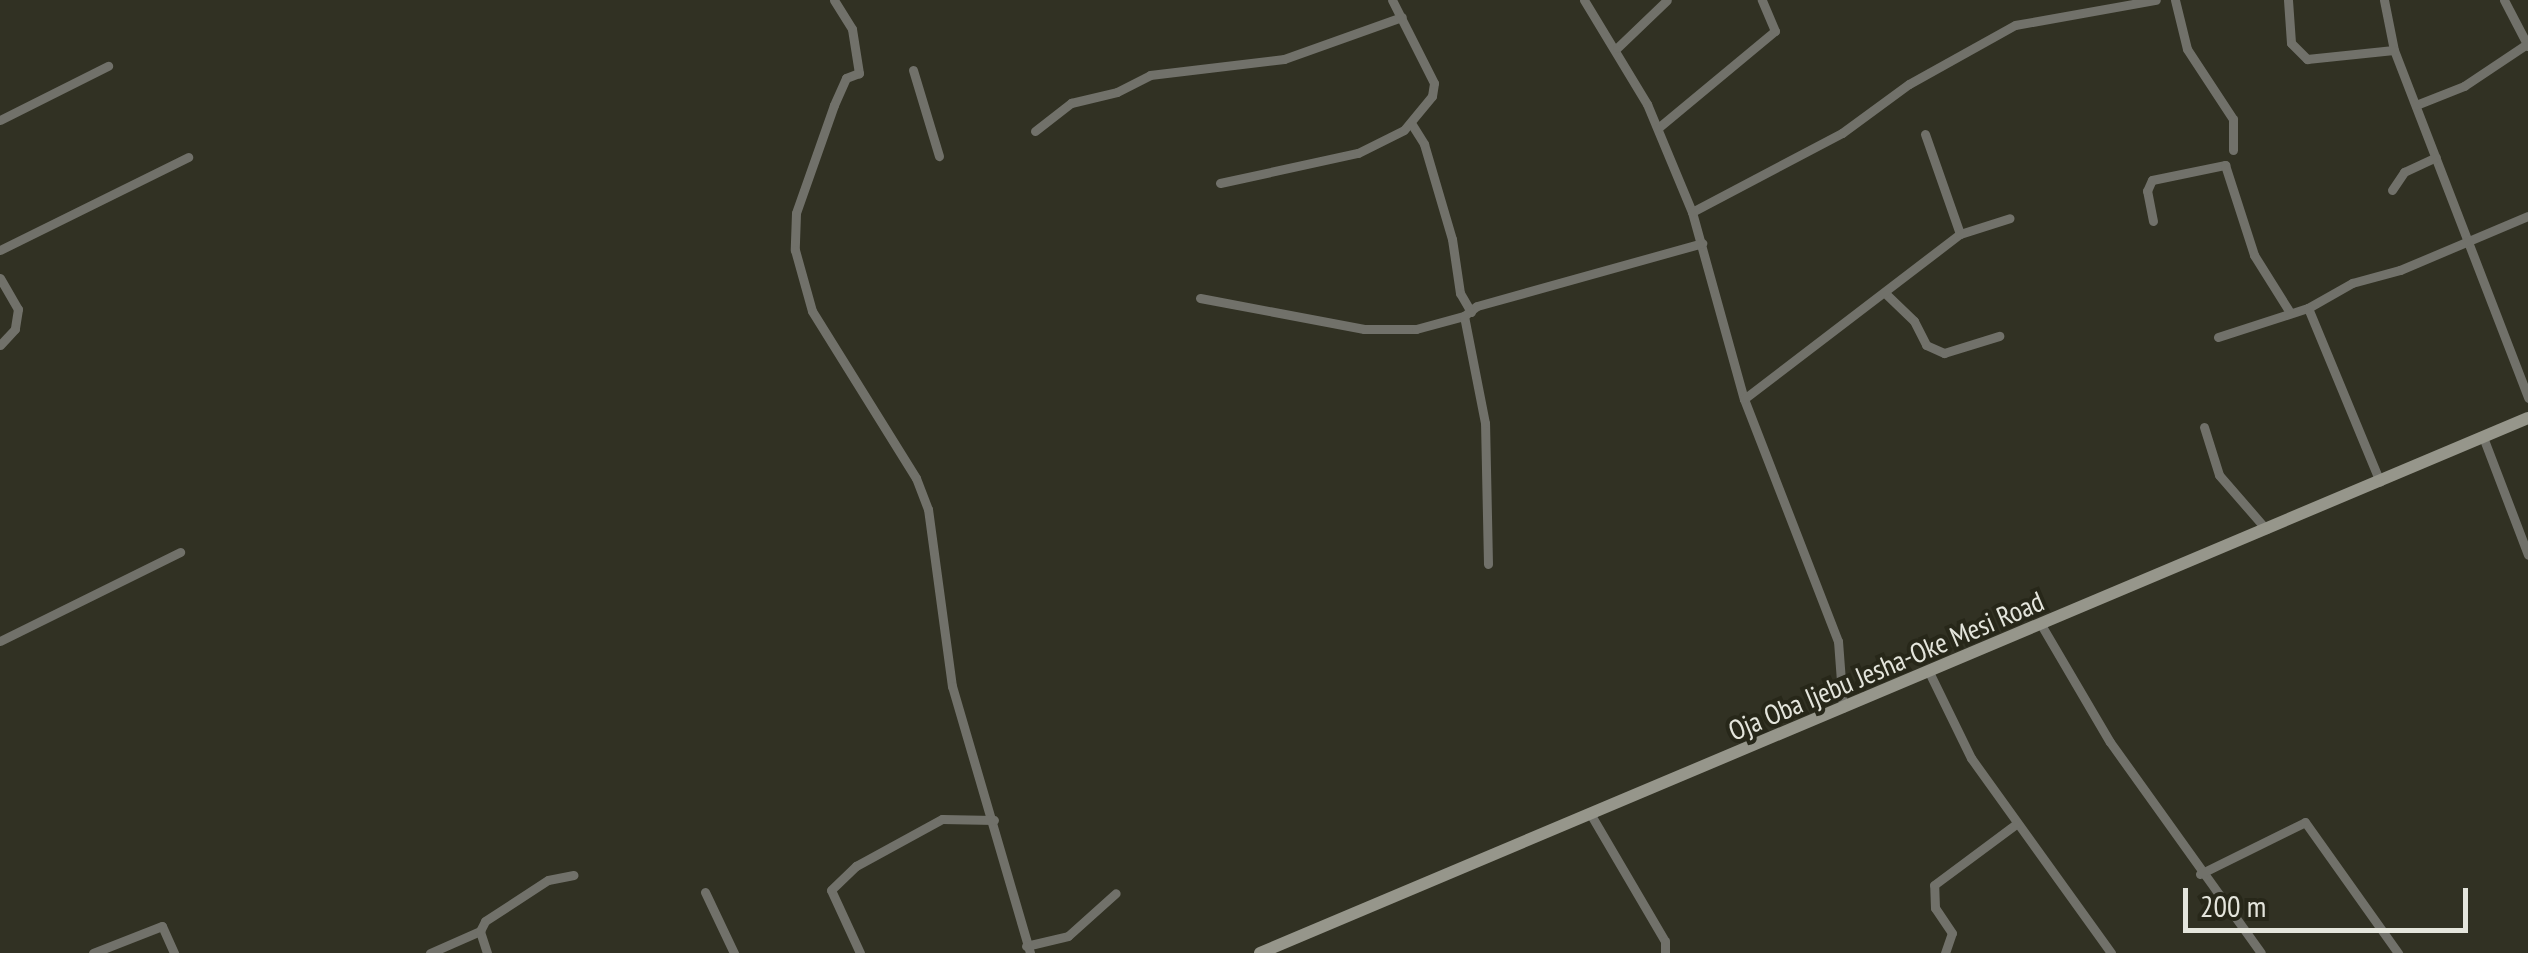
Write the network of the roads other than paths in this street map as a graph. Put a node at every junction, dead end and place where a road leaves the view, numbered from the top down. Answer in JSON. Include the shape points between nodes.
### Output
{"nodes":[{"id":1,"x":834,"y":0,"type":"edge"},
{"id":2,"x":1392,"y":0,"type":"edge"},
{"id":3,"x":1584,"y":0,"type":"edge"},
{"id":4,"x":1667,"y":0,"type":"edge"},
{"id":5,"x":1762,"y":0,"type":"edge"},
{"id":6,"x":2156,"y":0,"type":"edge"},
{"id":7,"x":2175,"y":0,"type":"edge"},
{"id":8,"x":2288,"y":0,"type":"edge"},
{"id":9,"x":2384,"y":0,"type":"edge"},
{"id":10,"x":2504,"y":0,"type":"edge"},
{"id":11,"x":1402,"y":17,"type":"junction"},
{"id":12,"x":2527,"y":45,"type":"edge"},
{"id":13,"x":1617,"y":48,"type":"junction"},
{"id":14,"x":2394,"y":50,"type":"junction"},
{"id":15,"x":108,"y":66,"type":"dead end"},
{"id":16,"x":913,"y":70,"type":"dead end"},
{"id":17,"x":2416,"y":104,"type":"junction"},
{"id":18,"x":0,"y":120,"type":"edge"},
{"id":19,"x":1411,"y":123,"type":"junction"},
{"id":20,"x":1658,"y":128,"type":"junction"},
{"id":21,"x":1035,"y":130,"type":"dead end"},
{"id":22,"x":1925,"y":134,"type":"dead end"},
{"id":23,"x":2232,"y":150,"type":"dead end"},
{"id":24,"x":938,"y":156,"type":"dead end"},
{"id":25,"x":2436,"y":156,"type":"junction"},
{"id":26,"x":188,"y":158,"type":"dead end"},
{"id":27,"x":1220,"y":183,"type":"dead end"},
{"id":28,"x":2392,"y":190,"type":"dead end"},
{"id":29,"x":1692,"y":212,"type":"junction"},
{"id":30,"x":2528,"y":216,"type":"edge"},
{"id":31,"x":2010,"y":218,"type":"dead end"},
{"id":32,"x":2153,"y":221,"type":"dead end"},
{"id":33,"x":1960,"y":234,"type":"junction"},
{"id":34,"x":1702,"y":243,"type":"junction"},
{"id":35,"x":2468,"y":243,"type":"junction"},
{"id":36,"x":0,"y":250,"type":"edge"},
{"id":37,"x":0,"y":278,"type":"edge"},
{"id":38,"x":1886,"y":294,"type":"junction"},
{"id":39,"x":1200,"y":298,"type":"dead end"},
{"id":40,"x":2308,"y":308,"type":"junction"},
{"id":41,"x":2288,"y":311,"type":"junction"},
{"id":42,"x":1467,"y":314,"type":"junction"},
{"id":43,"x":1998,"y":336,"type":"dead end"},
{"id":44,"x":2218,"y":337,"type":"dead end"},
{"id":45,"x":0,"y":346,"type":"edge"},
{"id":46,"x":2528,"y":398,"type":"edge"},
{"id":47,"x":1744,"y":399,"type":"junction"},
{"id":48,"x":2528,"y":418,"type":"edge"},
{"id":49,"x":2204,"y":427,"type":"dead end"},
{"id":50,"x":2483,"y":437,"type":"junction"},
{"id":51,"x":2380,"y":482,"type":"junction"},
{"id":52,"x":2266,"y":528,"type":"junction"},
{"id":53,"x":180,"y":552,"type":"dead end"},
{"id":54,"x":2528,"y":554,"type":"edge"},
{"id":55,"x":1488,"y":564,"type":"dead end"},
{"id":56,"x":2043,"y":628,"type":"junction"},
{"id":57,"x":0,"y":641,"type":"edge"},
{"id":58,"x":1930,"y":674,"type":"junction"},
{"id":59,"x":1843,"y":711,"type":"junction"},
{"id":60,"x":1592,"y":814,"type":"junction"},
{"id":61,"x":994,"y":820,"type":"junction"},
{"id":62,"x":2016,"y":824,"type":"junction"},
{"id":63,"x":574,"y":874,"type":"dead end"},
{"id":64,"x":2200,"y":874,"type":"junction"},
{"id":65,"x":705,"y":892,"type":"dead end"},
{"id":66,"x":1116,"y":894,"type":"dead end"},
{"id":67,"x":480,"y":931,"type":"junction"},
{"id":68,"x":1028,"y":949,"type":"edge"},
{"id":69,"x":93,"y":953,"type":"edge"},
{"id":70,"x":174,"y":953,"type":"edge"},
{"id":71,"x":430,"y":953,"type":"edge"},
{"id":72,"x":487,"y":953,"type":"edge"},
{"id":73,"x":734,"y":953,"type":"edge"},
{"id":74,"x":860,"y":953,"type":"edge"},
{"id":75,"x":1260,"y":953,"type":"edge"},
{"id":76,"x":1665,"y":953,"type":"edge"},
{"id":77,"x":1945,"y":953,"type":"edge"},
{"id":78,"x":2110,"y":953,"type":"edge"},
{"id":79,"x":2261,"y":953,"type":"edge"},
{"id":80,"x":2398,"y":953,"type":"edge"}],
"edges":[{"from":1,"to":61,"type":"street","via":[[852,30],[859,74],[846,78],[834,106],[796,213],[795,250],[812,311],[916,478],[928,509],[952,686]]},
{"from":2,"to":11,"type":"street"},
{"from":3,"to":13,"type":"street"},
{"from":4,"to":13,"type":"street"},
{"from":5,"to":20,"type":"street","via":[[1776,31]]},
{"from":6,"to":29,"type":"street","via":[[2015,25],[1909,84],[1842,133]]},
{"from":7,"to":23,"type":"street","via":[[2187,49],[2234,119]]},
{"from":8,"to":14,"type":"street","via":[[2290,43],[2307,59]]},
{"from":9,"to":14,"type":"street"},
{"from":10,"to":12,"type":"street"},
{"from":11,"to":19,"type":"street","via":[[1434,83]]},
{"from":11,"to":21,"type":"street","via":[[1284,59],[1150,74],[1117,92],[1071,103]]},
{"from":12,"to":17,"type":"street","via":[[2464,86]]},
{"from":13,"to":20,"type":"street"},
{"from":14,"to":17,"type":"street"},
{"from":15,"to":18,"type":"street"},
{"from":16,"to":24,"type":"street"},
{"from":17,"to":25,"type":"street"},
{"from":19,"to":27,"type":"street","via":[[1358,153]]},
{"from":19,"to":42,"type":"street","via":[[1424,144],[1452,239]]},
{"from":20,"to":29,"type":"street"},
{"from":22,"to":33,"type":"street"},
{"from":25,"to":28,"type":"street","via":[[2404,172]]},
{"from":25,"to":35,"type":"street"},
{"from":26,"to":36,"type":"street"},
{"from":29,"to":34,"type":"street"},
{"from":30,"to":35,"type":"street"},
{"from":31,"to":33,"type":"street"},
{"from":32,"to":41,"type":"street","via":[[2147,191],[2152,180],[2225,165],[2254,255]]},
{"from":33,"to":38,"type":"street"},
{"from":34,"to":42,"type":"street"},
{"from":34,"to":47,"type":"street"},
{"from":35,"to":40,"type":"street","via":[[2352,282]]},
{"from":35,"to":46,"type":"street"},
{"from":37,"to":45,"type":"street","via":[[18,308],[15,328]]},
{"from":38,"to":43,"type":"street","via":[[1914,321],[1926,346],[1944,352]]},
{"from":38,"to":47,"type":"street"},
{"from":39,"to":42,"type":"street","via":[[1364,329],[1416,329]]},
{"from":40,"to":41,"type":"street"},
{"from":40,"to":51,"type":"street"},
{"from":41,"to":44,"type":"street"},
{"from":42,"to":55,"type":"street","via":[[1485,423]]},
{"from":47,"to":59,"type":"street","via":[[1838,641]]},
{"from":48,"to":50,"type":"main road","name":"Oja Oba Ijebu Jesha-Oke Mesi Road"},
{"from":49,"to":52,"type":"street","via":[[2218,475]]},
{"from":50,"to":51,"type":"main road","name":"Oja Oba Ijebu Jesha-Oke Mesi Road"},
{"from":50,"to":54,"type":"street"},
{"from":51,"to":52,"type":"main road","name":"Oja Oba Ijebu Jesha-Oke Mesi Road"},
{"from":52,"to":56,"type":"main road","name":"Oja Oba Ijebu Jesha-Oke Mesi Road"},
{"from":53,"to":57,"type":"street"},
{"from":56,"to":58,"type":"main road","name":"Oja Oba Ijebu Jesha-Oke Mesi Road"},
{"from":56,"to":64,"type":"street"},
{"from":58,"to":59,"type":"main road","name":"Oja Oba Ijebu Jesha-Oke Mesi Road"},
{"from":58,"to":62,"type":"street","via":[[1971,758]]},
{"from":59,"to":60,"type":"main road","name":"Oja Oba Ijebu Jesha-Oke Mesi Road"},
{"from":60,"to":75,"type":"main road","name":"Oja Oba Ijebu Jesha-Oke Mesi Road"},
{"from":60,"to":76,"type":"street","via":[[1665,942]]},
{"from":61,"to":68,"type":"street"},
{"from":61,"to":74,"type":"street","via":[[942,819],[856,866],[831,890]]},
{"from":62,"to":77,"type":"street","via":[[1934,885],[1933,902],[1953,939]]},
{"from":62,"to":78,"type":"street"},
{"from":63,"to":67,"type":"street","via":[[525,893]]},
{"from":64,"to":79,"type":"street"},
{"from":64,"to":80,"type":"street","via":[[2305,822]]},
{"from":65,"to":73,"type":"street"},
{"from":66,"to":68,"type":"street","via":[[1068,936]]},
{"from":67,"to":71,"type":"street"},
{"from":67,"to":72,"type":"street"},
{"from":69,"to":70,"type":"street","via":[[162,926]]}]}
